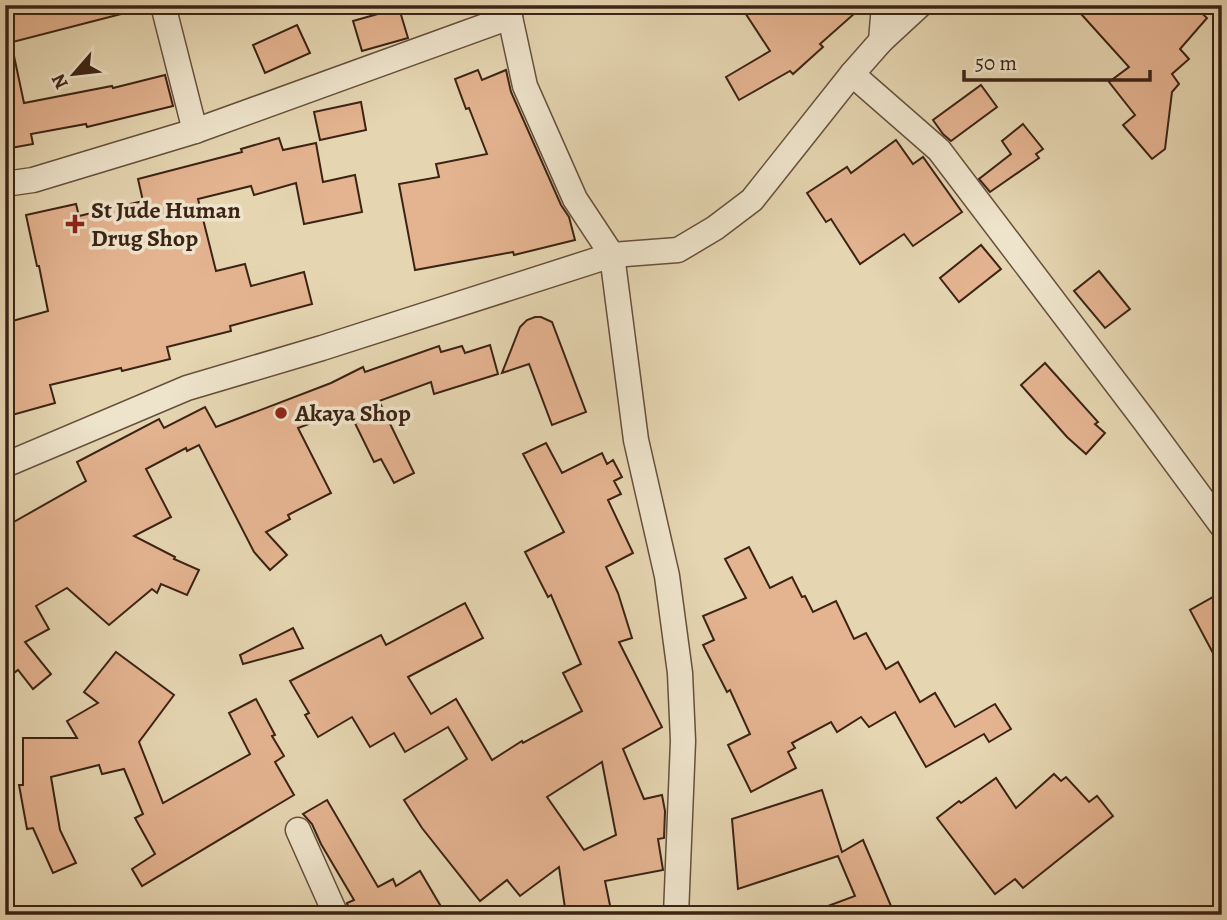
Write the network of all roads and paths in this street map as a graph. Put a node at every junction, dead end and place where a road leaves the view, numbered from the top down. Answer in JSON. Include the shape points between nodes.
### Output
{"nodes":[{"id":1,"x":163,"y":5,"type":"edge"},
{"id":2,"x":884,"y":5,"type":"edge"},
{"id":3,"x":920,"y":5,"type":"edge"},
{"id":4,"x":506,"y":11,"type":"edge"},
{"id":5,"x":881,"y":41,"type":"junction"},
{"id":6,"x":852,"y":74,"type":"junction"},
{"id":7,"x":195,"y":131,"type":"junction"},
{"id":8,"x":5,"y":184,"type":"edge"},
{"id":9,"x":612,"y":255,"type":"junction"},
{"id":10,"x":5,"y":465,"type":"edge"},
{"id":11,"x":1222,"y":526,"type":"edge"},
{"id":12,"x":299,"y":830,"type":"dead end"},
{"id":13,"x":336,"y":915,"type":"edge"},
{"id":14,"x":676,"y":915,"type":"edge"}],
"edges":[{"from":1,"to":7,"type":"street"},
{"from":2,"to":5,"type":"street"},
{"from":3,"to":5,"type":"street"},
{"from":4,"to":7,"type":"street"},
{"from":4,"to":9,"type":"street","via":[[525,86],[575,199]]},
{"from":5,"to":6,"type":"street"},
{"from":6,"to":9,"type":"street","via":[[752,200],[715,228],[678,250]]},
{"from":6,"to":11,"type":"street","via":[[939,150]]},
{"from":7,"to":8,"type":"street","via":[[33,180]]},
{"from":9,"to":10,"type":"street","via":[[187,388]]},
{"from":9,"to":14,"type":"street","via":[[636,440],[667,576],[680,673],[683,741]]},
{"from":12,"to":13,"type":"street"}]}
